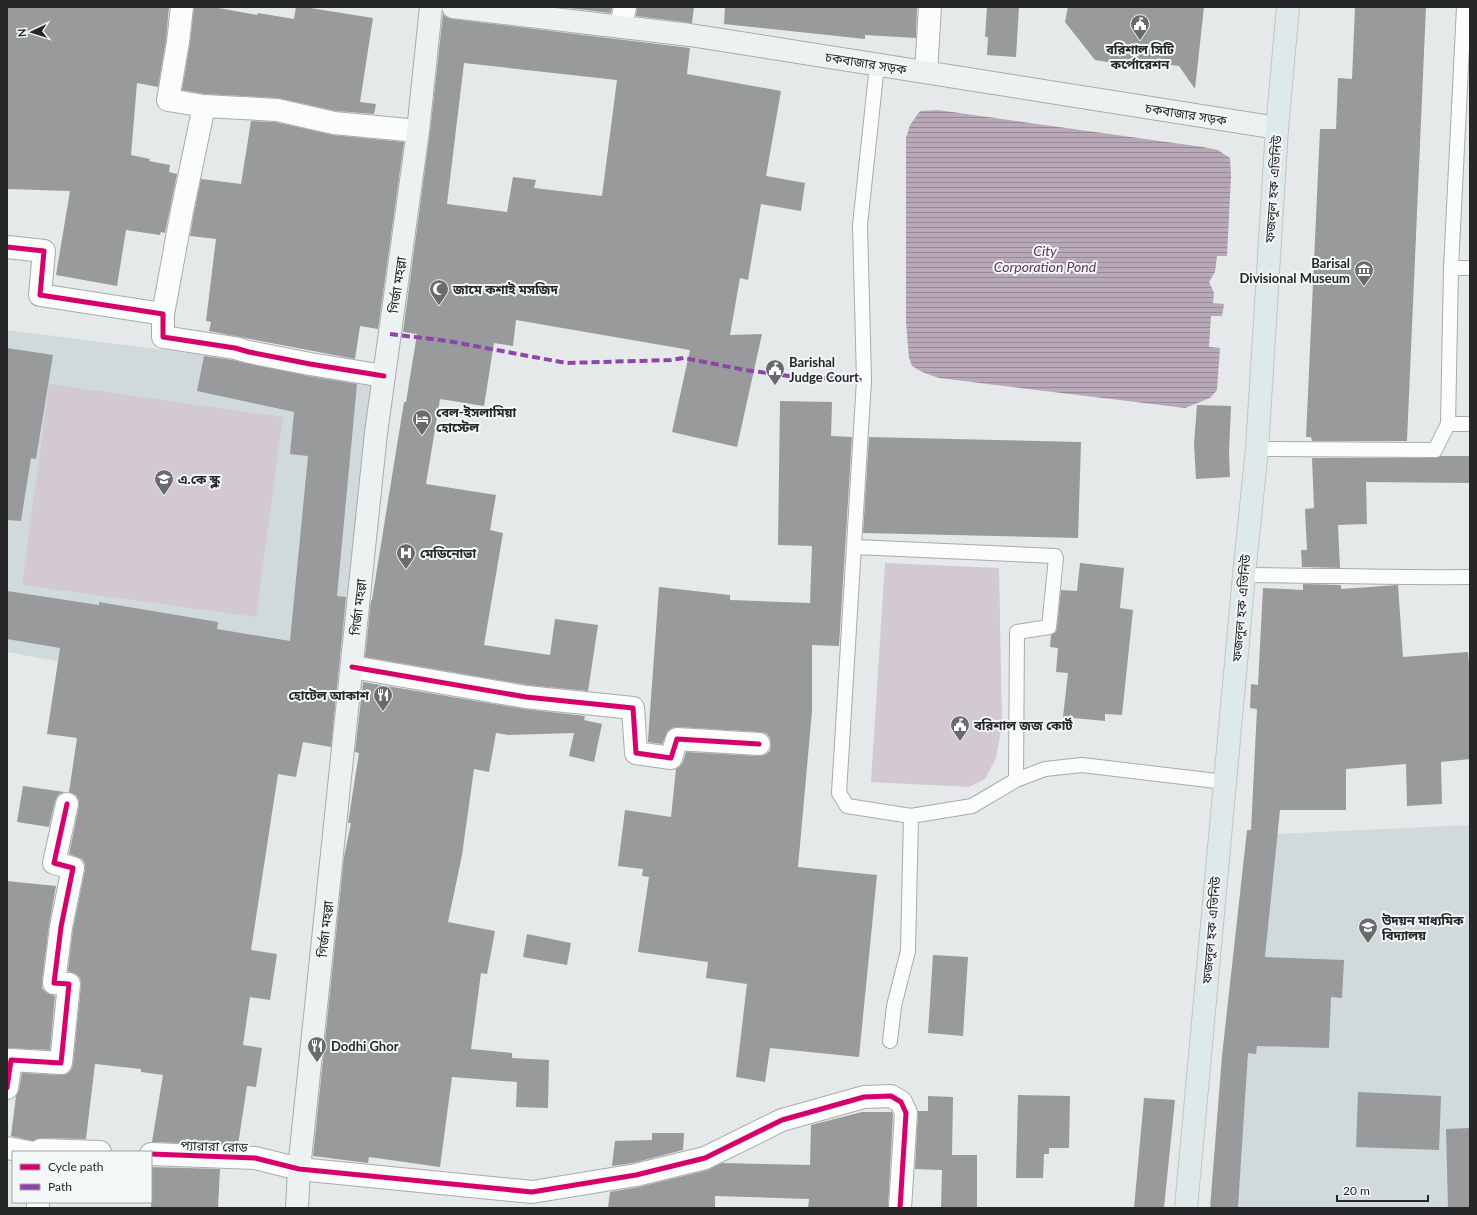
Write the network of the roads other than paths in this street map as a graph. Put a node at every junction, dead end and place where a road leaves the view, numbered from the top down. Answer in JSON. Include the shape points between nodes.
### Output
{"nodes":[{"id":1,"x":182,"y":7,"type":"edge"},
{"id":2,"x":431,"y":7,"type":"edge"},
{"id":3,"x":453,"y":7,"type":"edge"},
{"id":4,"x":930,"y":7,"type":"edge"},
{"id":5,"x":1288,"y":7,"type":"edge"},
{"id":6,"x":1464,"y":7,"type":"edge"},
{"id":7,"x":508,"y":10,"type":"edge"},
{"id":8,"x":623,"y":17,"type":"edge"},
{"id":9,"x":877,"y":65,"type":"junction"},
{"id":10,"x":926,"y":72,"type":"junction"},
{"id":11,"x":204,"y":106,"type":"junction"},
{"id":12,"x":1277,"y":128,"type":"junction"},
{"id":13,"x":418,"y":131,"type":"junction"},
{"id":14,"x":7,"y":247,"type":"edge"},
{"id":15,"x":1451,"y":268,"type":"junction"},
{"id":16,"x":1470,"y":268,"type":"edge"},
{"id":17,"x":164,"y":314,"type":"junction"},
{"id":18,"x":384,"y":376,"type":"junction"},
{"id":19,"x":1448,"y":424,"type":"junction"},
{"id":20,"x":1470,"y":424,"type":"edge"},
{"id":21,"x":1257,"y":449,"type":"junction"},
{"id":22,"x":854,"y":547,"type":"junction"},
{"id":23,"x":1244,"y":574,"type":"junction"},
{"id":24,"x":1470,"y":577,"type":"edge"},
{"id":25,"x":352,"y":667,"type":"junction"},
{"id":26,"x":759,"y":744,"type":"dead end"},
{"id":27,"x":1016,"y":780,"type":"junction"},
{"id":28,"x":1225,"y":782,"type":"junction"},
{"id":29,"x":67,"y":804,"type":"dead end"},
{"id":30,"x":911,"y":816,"type":"junction"},
{"id":31,"x":890,"y":1041,"type":"dead end"},
{"id":32,"x":7,"y":1088,"type":"edge"},
{"id":33,"x":7,"y":1148,"type":"edge"},
{"id":34,"x":24,"y":1151,"type":"edge"},
{"id":35,"x":41,"y":1151,"type":"edge"},
{"id":36,"x":70,"y":1151,"type":"edge"},
{"id":37,"x":152,"y":1154,"type":"edge"},
{"id":38,"x":299,"y":1169,"type":"junction"},
{"id":39,"x":297,"y":1208,"type":"edge"},
{"id":40,"x":900,"y":1208,"type":"edge"},
{"id":41,"x":1186,"y":1208,"type":"edge"}],
"edges":[{"from":1,"to":11,"type":"street","via":[[168,100]]},
{"from":2,"to":13,"type":"main road","name":"গির্জা মহল্লা"},
{"from":3,"to":7,"type":"main road","name":"চকবাজার সড়ক"},
{"from":4,"to":10,"type":"street"},
{"from":5,"to":12,"type":"main road","name":"ফজলুল হক এভিনিউ"},
{"from":6,"to":15,"type":"lane"},
{"from":7,"to":8,"type":"main road","name":"চকবাজার সড়ক"},
{"from":8,"to":9,"type":"main road","name":"চকবাজার সড়ক","via":[[690,35]]},
{"from":9,"to":10,"type":"main road","name":"চকবাজার সড়ক"},
{"from":9,"to":22,"type":"lane","via":[[860,225],[864,380]]},
{"from":10,"to":12,"type":"main road","name":"চকবাজার সড়ক"},
{"from":11,"to":13,"type":"street","via":[[277,110],[334,123]]},
{"from":11,"to":17,"type":"street","via":[[187,183]]},
{"from":12,"to":21,"type":"main road","name":"ফজলুল হক এভিনিউ"},
{"from":13,"to":18,"type":"main road","name":"গির্জা মহল্লা"},
{"from":14,"to":17,"type":"street","via":[[44,251],[40,295]]},
{"from":15,"to":16,"type":"lane"},
{"from":15,"to":19,"type":"lane"},
{"from":17,"to":18,"type":"street","via":[[162,337]]},
{"from":18,"to":25,"type":"main road","name":"গির্জা মহল্লা"},
{"from":19,"to":20,"type":"lane"},
{"from":19,"to":21,"type":"lane","via":[[1435,450]]},
{"from":21,"to":23,"type":"main road","name":"ফজলুল হক এভিনিউ"},
{"from":22,"to":27,"type":"lane","via":[[1056,558],[1049,627],[1017,632]]},
{"from":22,"to":30,"type":"lane","via":[[839,793],[847,806]]},
{"from":23,"to":24,"type":"lane"},
{"from":23,"to":28,"type":"main road","name":"ফজলুল হক এভিনিউ"},
{"from":25,"to":26,"type":"street","via":[[526,697],[633,708],[636,753],[671,758],[677,739]]},
{"from":25,"to":38,"type":"main road","name":"গির্জা মহল্লা"},
{"from":27,"to":28,"type":"lane","via":[[1045,769],[1082,765]]},
{"from":27,"to":30,"type":"lane","via":[[972,806]]},
{"from":28,"to":41,"type":"main road","name":"ফজলুল হক এভিনিউ"},
{"from":29,"to":32,"type":"street","via":[[54,863],[73,868],[61,927],[54,983],[69,984],[61,1062],[11,1060]]},
{"from":30,"to":31,"type":"lane","via":[[908,952],[894,1006]]},
{"from":33,"to":34,"type":"street"},
{"from":35,"to":36,"type":"street"},
{"from":37,"to":38,"type":"street","name":"প্যারারা রোড","via":[[255,1158]]},
{"from":38,"to":39,"type":"main road","name":"গির্জা মহল্লা"},
{"from":38,"to":40,"type":"street","name":"প্যারারা রোড","via":[[532,1192],[636,1175],[705,1158],[782,1120],[864,1097],[891,1096],[902,1102],[906,1113]]}]}
